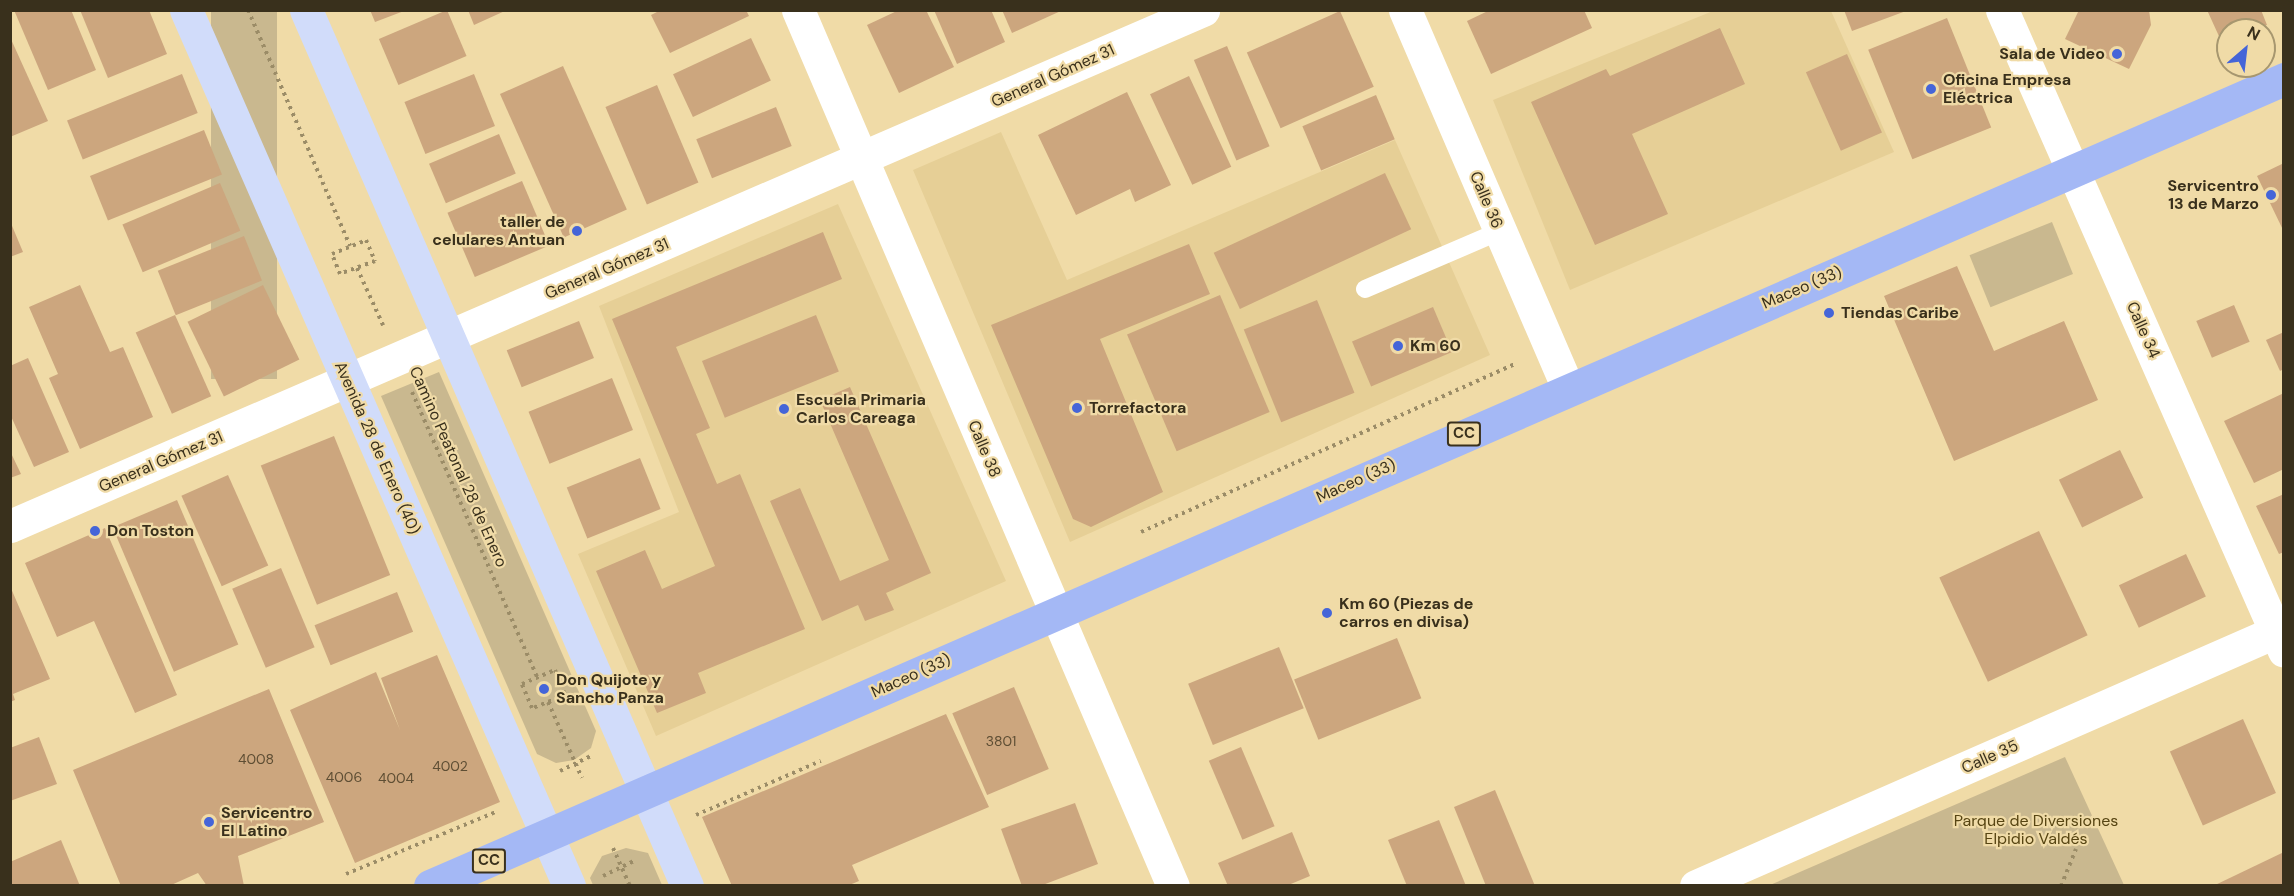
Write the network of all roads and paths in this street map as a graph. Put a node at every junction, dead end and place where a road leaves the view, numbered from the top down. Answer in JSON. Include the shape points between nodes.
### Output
{"nodes":[{"id":1,"x":186,"y":10,"type":"edge"},
{"id":2,"x":248,"y":10,"type":"edge"},
{"id":3,"x":306,"y":10,"type":"edge"},
{"id":4,"x":798,"y":10,"type":"edge"},
{"id":5,"x":1203,"y":10,"type":"edge"},
{"id":6,"x":1405,"y":10,"type":"edge"},
{"id":7,"x":2002,"y":10,"type":"edge"},
{"id":8,"x":2283,"y":79,"type":"edge"},
{"id":9,"x":861,"y":160,"type":"junction"},
{"id":10,"x":2073,"y":170,"type":"junction"},
{"id":11,"x":1500,"y":231,"type":"junction"},
{"id":12,"x":350,"y":246,"type":"junction"},
{"id":13,"x":357,"y":267,"type":"junction"},
{"id":14,"x":1365,"y":289,"type":"dead end"},
{"id":15,"x":449,"y":338,"type":"junction"},
{"id":16,"x":1551,"y":348,"type":"junction"},
{"id":17,"x":398,"y":359,"type":"junction"},
{"id":18,"x":348,"y":381,"type":"junction"},
{"id":19,"x":1568,"y":389,"type":"junction"},
{"id":20,"x":10,"y":526,"type":"edge"},
{"id":21,"x":1137,"y":534,"type":"dead end"},
{"id":22,"x":1054,"y":613,"type":"junction"},
{"id":23,"x":2281,"y":637,"type":"edge"},
{"id":24,"x":537,"y":677,"type":"junction"},
{"id":25,"x":627,"y":748,"type":"junction"},
{"id":26,"x":646,"y":791,"type":"junction"},
{"id":27,"x":529,"y":794,"type":"junction"},
{"id":28,"x":547,"y":836,"type":"junction"},
{"id":29,"x":2076,"y":849,"type":"dead end"},
{"id":30,"x":346,"y":874,"type":"dead end"},
{"id":31,"x":430,"y":885,"type":"edge"},
{"id":32,"x":569,"y":885,"type":"edge"},
{"id":33,"x":687,"y":885,"type":"edge"},
{"id":34,"x":1173,"y":885,"type":"edge"},
{"id":35,"x":1696,"y":885,"type":"edge"},
{"id":36,"x":2061,"y":885,"type":"edge"}],
"edges":[{"from":1,"to":18,"type":"main road","name":"Avenida 28 de Enero (40)"},
{"from":2,"to":12,"type":"path"},
{"from":3,"to":15,"type":"main road"},
{"from":4,"to":9,"type":"street","name":"Calle 38"},
{"from":5,"to":9,"type":"street","name":"General Gómez 31"},
{"from":6,"to":11,"type":"street","name":"Calle 36"},
{"from":7,"to":10,"type":"street","name":"Calle 34"},
{"from":8,"to":10,"type":"main road","name":"Maceo (33)","number":"CC"},
{"from":9,"to":15,"type":"street","name":"General Gómez 31"},
{"from":9,"to":22,"type":"street","name":"Calle 38"},
{"from":10,"to":19,"type":"main road","name":"Maceo (33)","number":"CC"},
{"from":10,"to":23,"type":"street","name":"Calle 34"},
{"from":11,"to":14,"type":"lane"},
{"from":11,"to":16,"type":"street","name":"Calle 36"},
{"from":12,"to":13,"type":"path","via":[[366,240],[375,261]]},
{"from":12,"to":13,"type":"path","via":[[332,254],[340,274]]},
{"from":13,"to":17,"type":"path","name":"Camino Peatonal 28 de Enero"},
{"from":15,"to":17,"type":"street","name":"General Gómez 31"},
{"from":15,"to":25,"type":"main road"},
{"from":16,"to":19,"type":"street","name":"Calle 36"},
{"from":16,"to":21,"type":"path"},
{"from":17,"to":18,"type":"street","name":"General Gómez 31"},
{"from":17,"to":24,"type":"path","name":"Camino Peatonal 28 de Enero"},
{"from":18,"to":20,"type":"street","name":"General Gómez 31"},
{"from":18,"to":27,"type":"main road","name":"Avenida 28 de Enero (40)"},
{"from":19,"to":22,"type":"main road","name":"Maceo (33)","number":"CC"},
{"from":22,"to":26,"type":"main road","name":"Maceo (33)","number":"CC"},
{"from":22,"to":34,"type":"street","name":"Calle 38"},
{"from":23,"to":35,"type":"street","name":"Calle 35"},
{"from":24,"to":24,"type":"path","via":[[522,684],[532,708],[565,695],[555,670]]},
{"from":25,"to":26,"type":"main road"},
{"from":25,"to":27,"type":"path","via":[[574,760]]},
{"from":26,"to":28,"type":"main road","name":"Maceo (33)","number":"CC"},
{"from":26,"to":33,"type":"main road"},
{"from":27,"to":28,"type":"main road","name":"Avenida 28 de Enero (40)"},
{"from":27,"to":30,"type":"path"},
{"from":28,"to":31,"type":"main road","name":"Maceo (33)","number":"CC"},
{"from":28,"to":32,"type":"main road","name":"Avenida 28 de Enero (40)"},
{"from":29,"to":36,"type":"path"}]}
